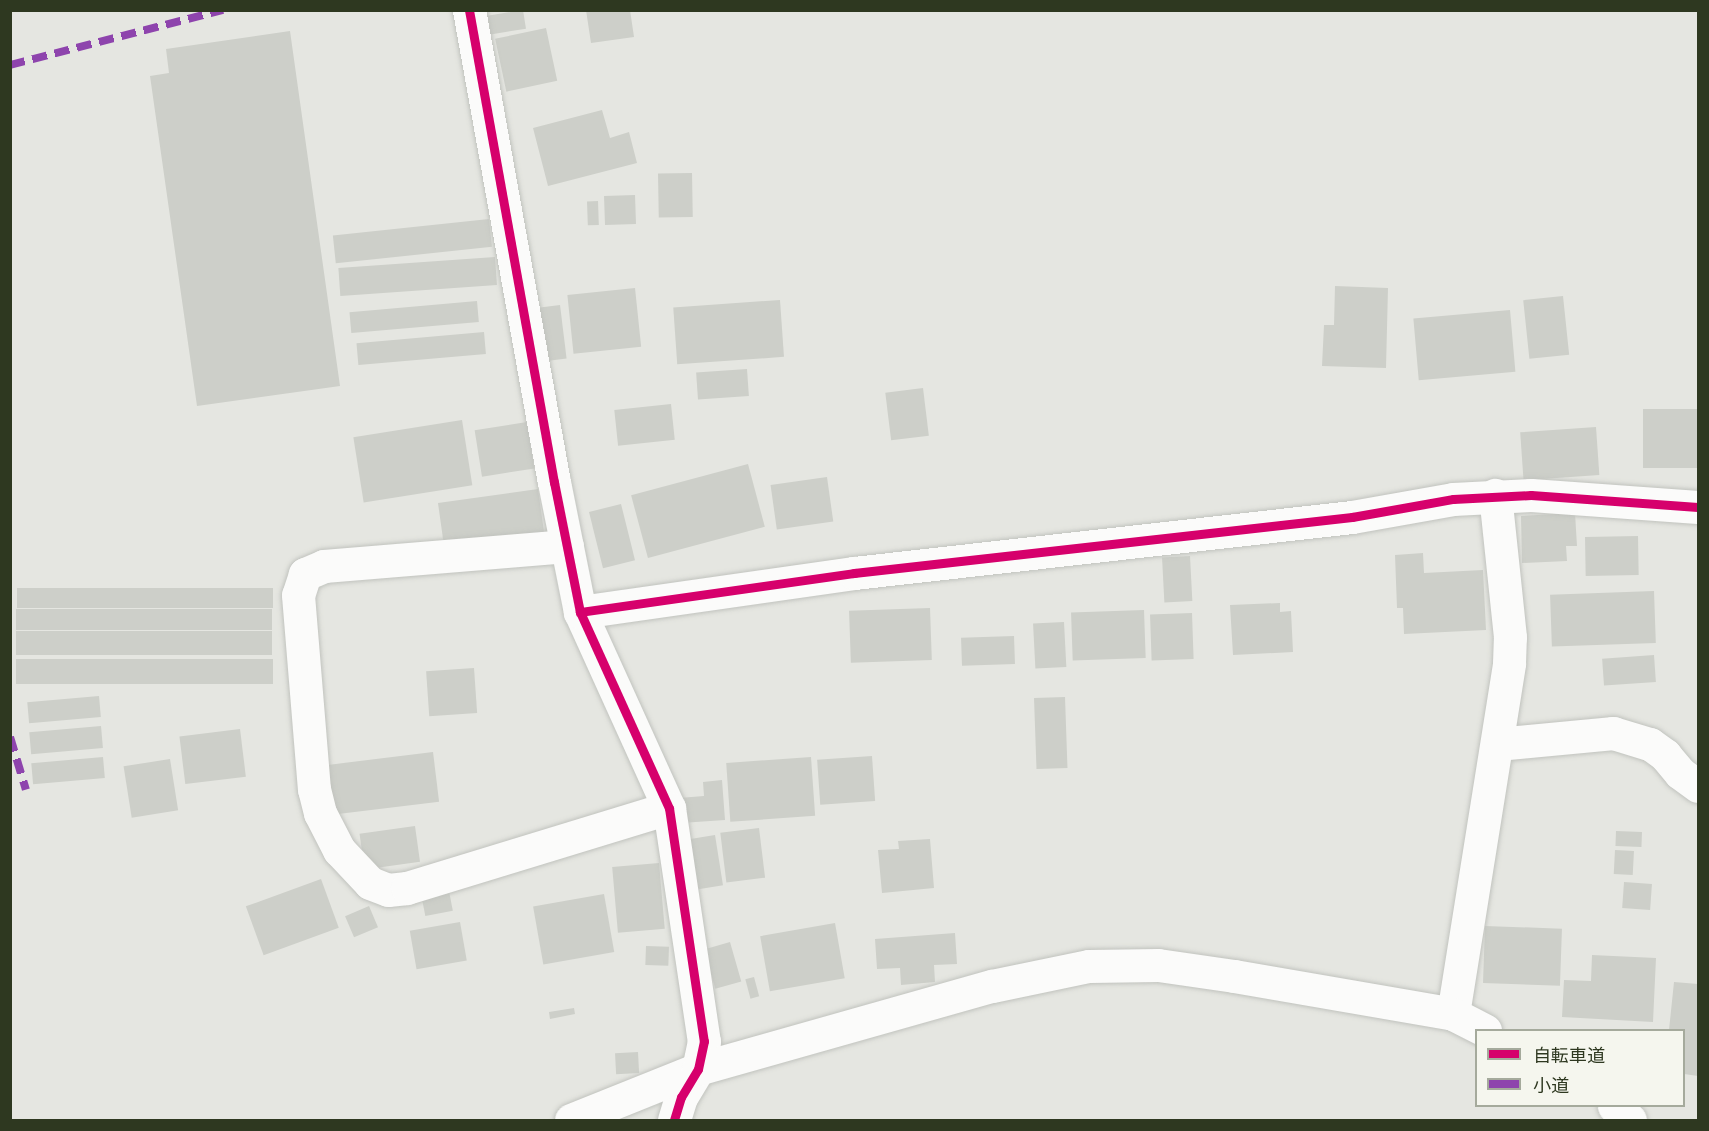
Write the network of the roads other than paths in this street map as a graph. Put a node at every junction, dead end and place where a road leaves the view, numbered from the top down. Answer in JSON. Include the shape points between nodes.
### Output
{"nodes":[{"id":1,"x":469,"y":10,"type":"edge"},
{"id":2,"x":1495,"y":495,"type":"junction"},
{"id":3,"x":1698,"y":507,"type":"edge"},
{"id":4,"x":567,"y":546,"type":"junction"},
{"id":5,"x":580,"y":612,"type":"junction"},
{"id":6,"x":1497,"y":744,"type":"junction"},
{"id":7,"x":1698,"y":786,"type":"edge"},
{"id":8,"x":669,"y":808,"type":"junction"},
{"id":9,"x":1453,"y":1014,"type":"junction"},
{"id":10,"x":1483,"y":1029,"type":"edge"},
{"id":11,"x":698,"y":1069,"type":"junction"},
{"id":12,"x":1615,"y":1107,"type":"edge"},
{"id":13,"x":571,"y":1120,"type":"edge"},
{"id":14,"x":674,"y":1120,"type":"edge"},
{"id":15,"x":1630,"y":1120,"type":"edge"}],
"edges":[{"from":1,"to":4,"type":"street"},
{"from":2,"to":3,"type":"street"},
{"from":2,"to":5,"type":"street","via":[[1352,517],[854,573]]},
{"from":2,"to":6,"type":"street","via":[[1509,637]]},
{"from":4,"to":5,"type":"street"},
{"from":4,"to":8,"type":"street","via":[[324,566],[305,574],[298,595],[314,789],[320,813],[339,850],[370,883],[388,890],[407,888]]},
{"from":5,"to":8,"type":"street"},
{"from":6,"to":7,"type":"street","via":[[1613,733],[1650,744]]},
{"from":6,"to":9,"type":"street"},
{"from":8,"to":11,"type":"street","via":[[702,1018],[704,1041]]},
{"from":9,"to":10,"type":"street"},
{"from":9,"to":11,"type":"street","via":[[1182,968],[1089,966],[992,986]]},
{"from":11,"to":13,"type":"street"},
{"from":11,"to":14,"type":"street","via":[[681,1096]]},
{"from":12,"to":15,"type":"street"}]}
